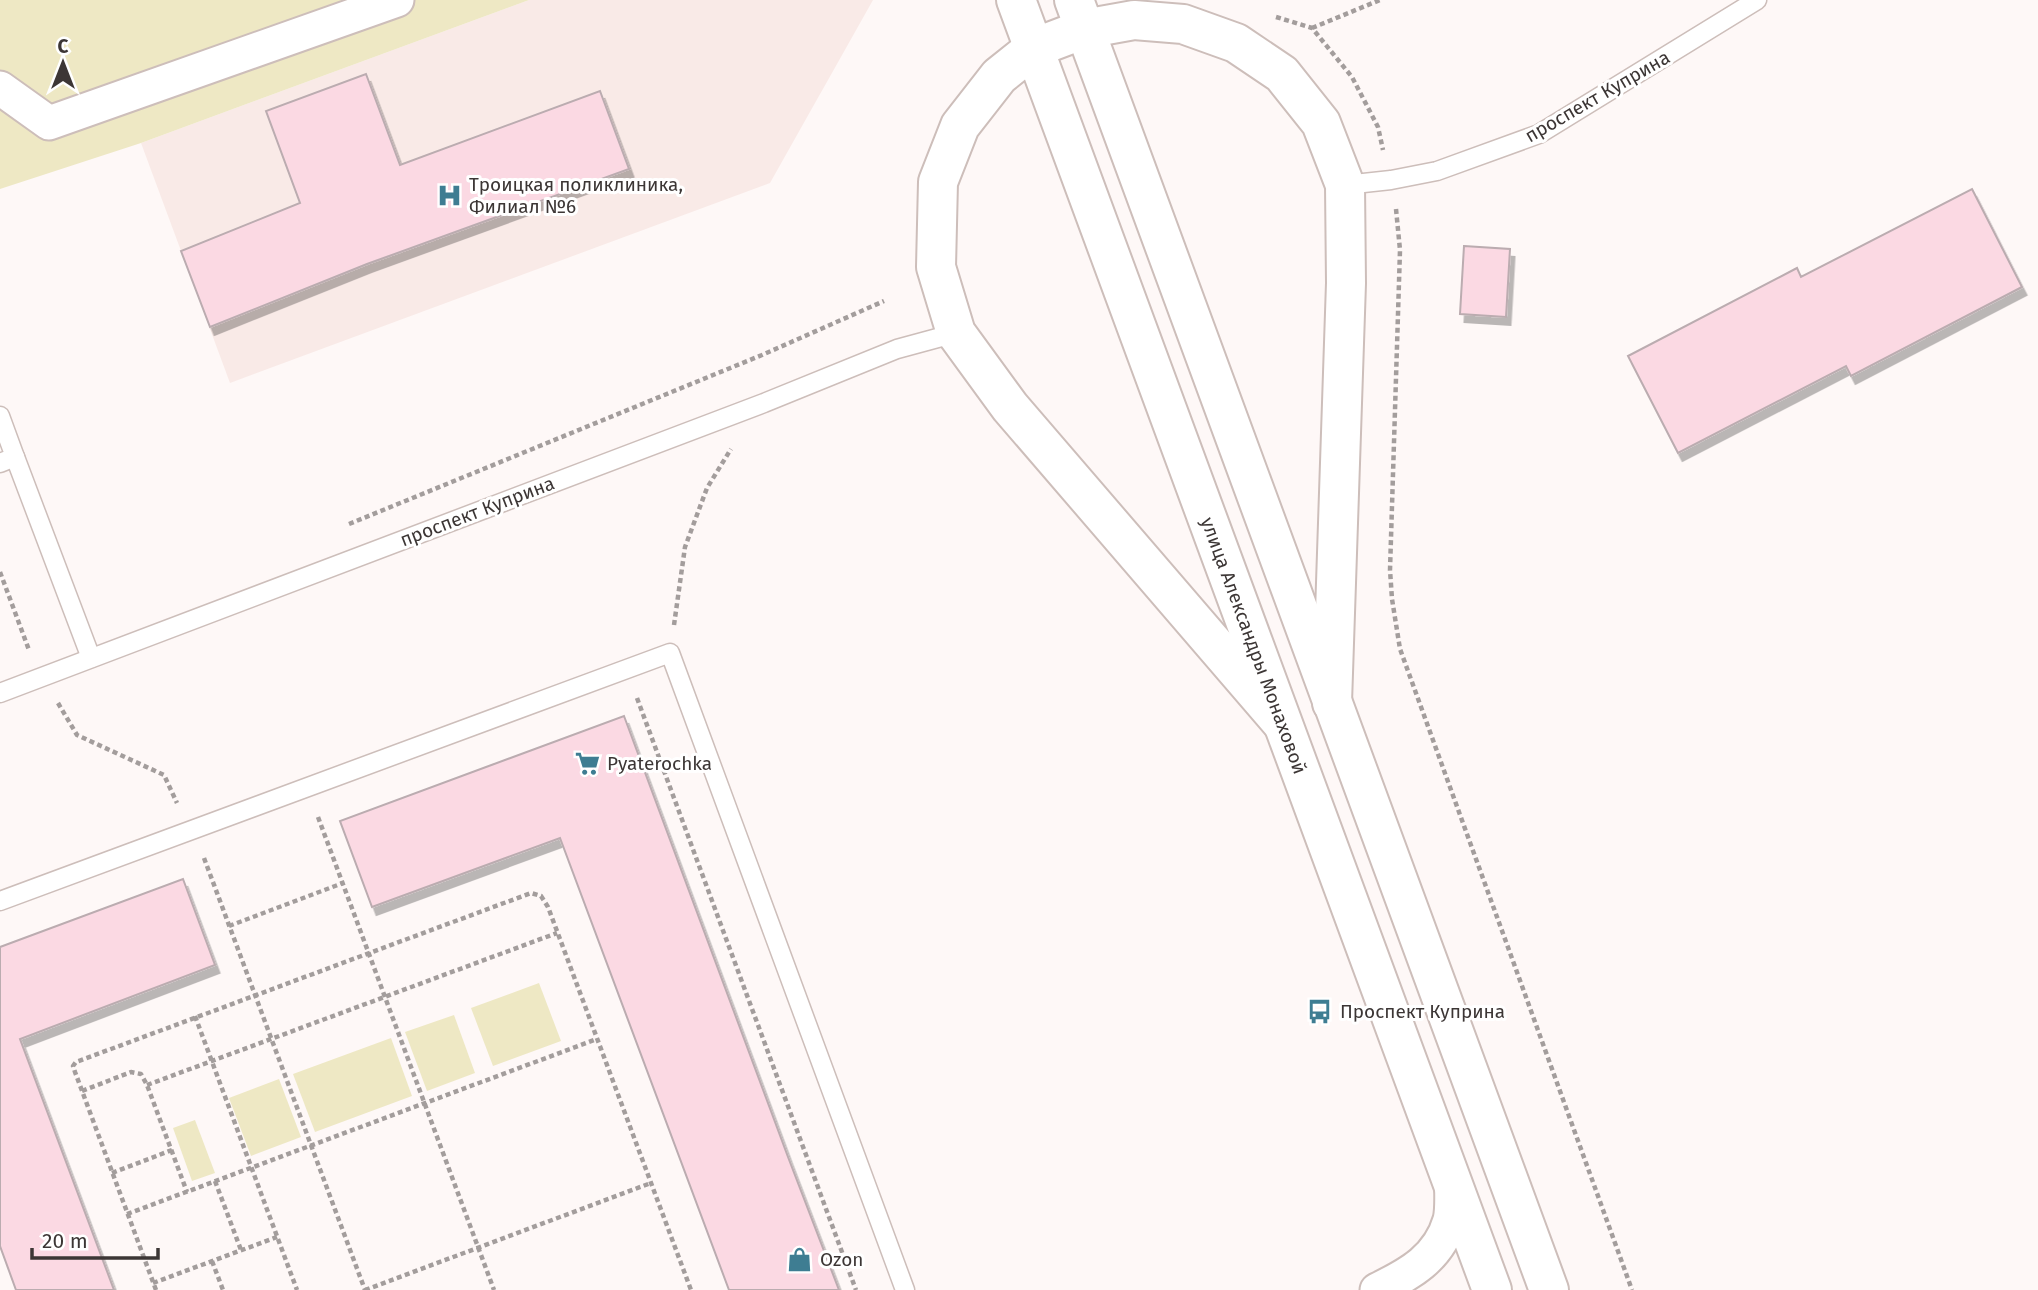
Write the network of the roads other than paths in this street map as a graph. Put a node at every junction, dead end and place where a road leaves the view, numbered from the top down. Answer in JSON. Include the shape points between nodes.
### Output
{"nodes":[{"id":1,"x":397,"y":0,"type":"edge"},
{"id":2,"x":1016,"y":0,"type":"edge"},
{"id":3,"x":1757,"y":0,"type":"edge"},
{"id":4,"x":1079,"y":15,"type":"edge"},
{"id":5,"x":1034,"y":48,"type":"junction"},
{"id":6,"x":0,"y":88,"type":"edge"},
{"id":7,"x":1345,"y":185,"type":"junction"},
{"id":8,"x":956,"y":332,"type":"junction"},
{"id":9,"x":0,"y":416,"type":"edge"},
{"id":10,"x":8,"y":460,"type":"edge"},
{"id":11,"x":91,"y":658,"type":"junction"},
{"id":12,"x":0,"y":693,"type":"edge"},
{"id":13,"x":1332,"y":705,"type":"junction"},
{"id":14,"x":1282,"y":723,"type":"junction"},
{"id":15,"x":0,"y":901,"type":"edge"},
{"id":16,"x":1452,"y":1181,"type":"junction"},
{"id":17,"x":905,"y":1290,"type":"edge"},
{"id":18,"x":1377,"y":1290,"type":"edge"},
{"id":19,"x":1492,"y":1290,"type":"edge"},
{"id":20,"x":1549,"y":1290,"type":"edge"}],
"edges":[{"from":1,"to":6,"type":"street","via":[[49,123]]},
{"from":2,"to":5,"type":"main road","name":"улица Александры Монаховой"},
{"from":3,"to":7,"type":"lane","name":"проспект Куприна","via":[[1539,134],[1437,171]]},
{"from":4,"to":5,"type":"main road"},
{"from":4,"to":7,"type":"main road","via":[[1183,24],[1236,43],[1282,74],[1321,123]]},
{"from":4,"to":13,"type":"main road"},
{"from":5,"to":8,"type":"main road","via":[[999,76],[960,126],[938,182],[936,267]]},
{"from":5,"to":14,"type":"main road","name":"улица Александры Монаховой"},
{"from":7,"to":13,"type":"main road"},
{"from":8,"to":11,"type":"lane","name":"проспект Куприна","via":[[897,349]]},
{"from":8,"to":14,"type":"main road","via":[[1010,407]]},
{"from":9,"to":10,"type":"lane"},
{"from":10,"to":11,"type":"lane"},
{"from":11,"to":12,"type":"lane","name":"проспект Куприна"},
{"from":13,"to":20,"type":"main road"},
{"from":14,"to":16,"type":"main road","name":"улица Александры Монаховой"},
{"from":15,"to":17,"type":"lane","via":[[670,653]]},
{"from":16,"to":18,"type":"street","via":[[1450,1219],[1438,1248],[1418,1269]]},
{"from":16,"to":19,"type":"main road","name":"улица Александры Монаховой"}]}
